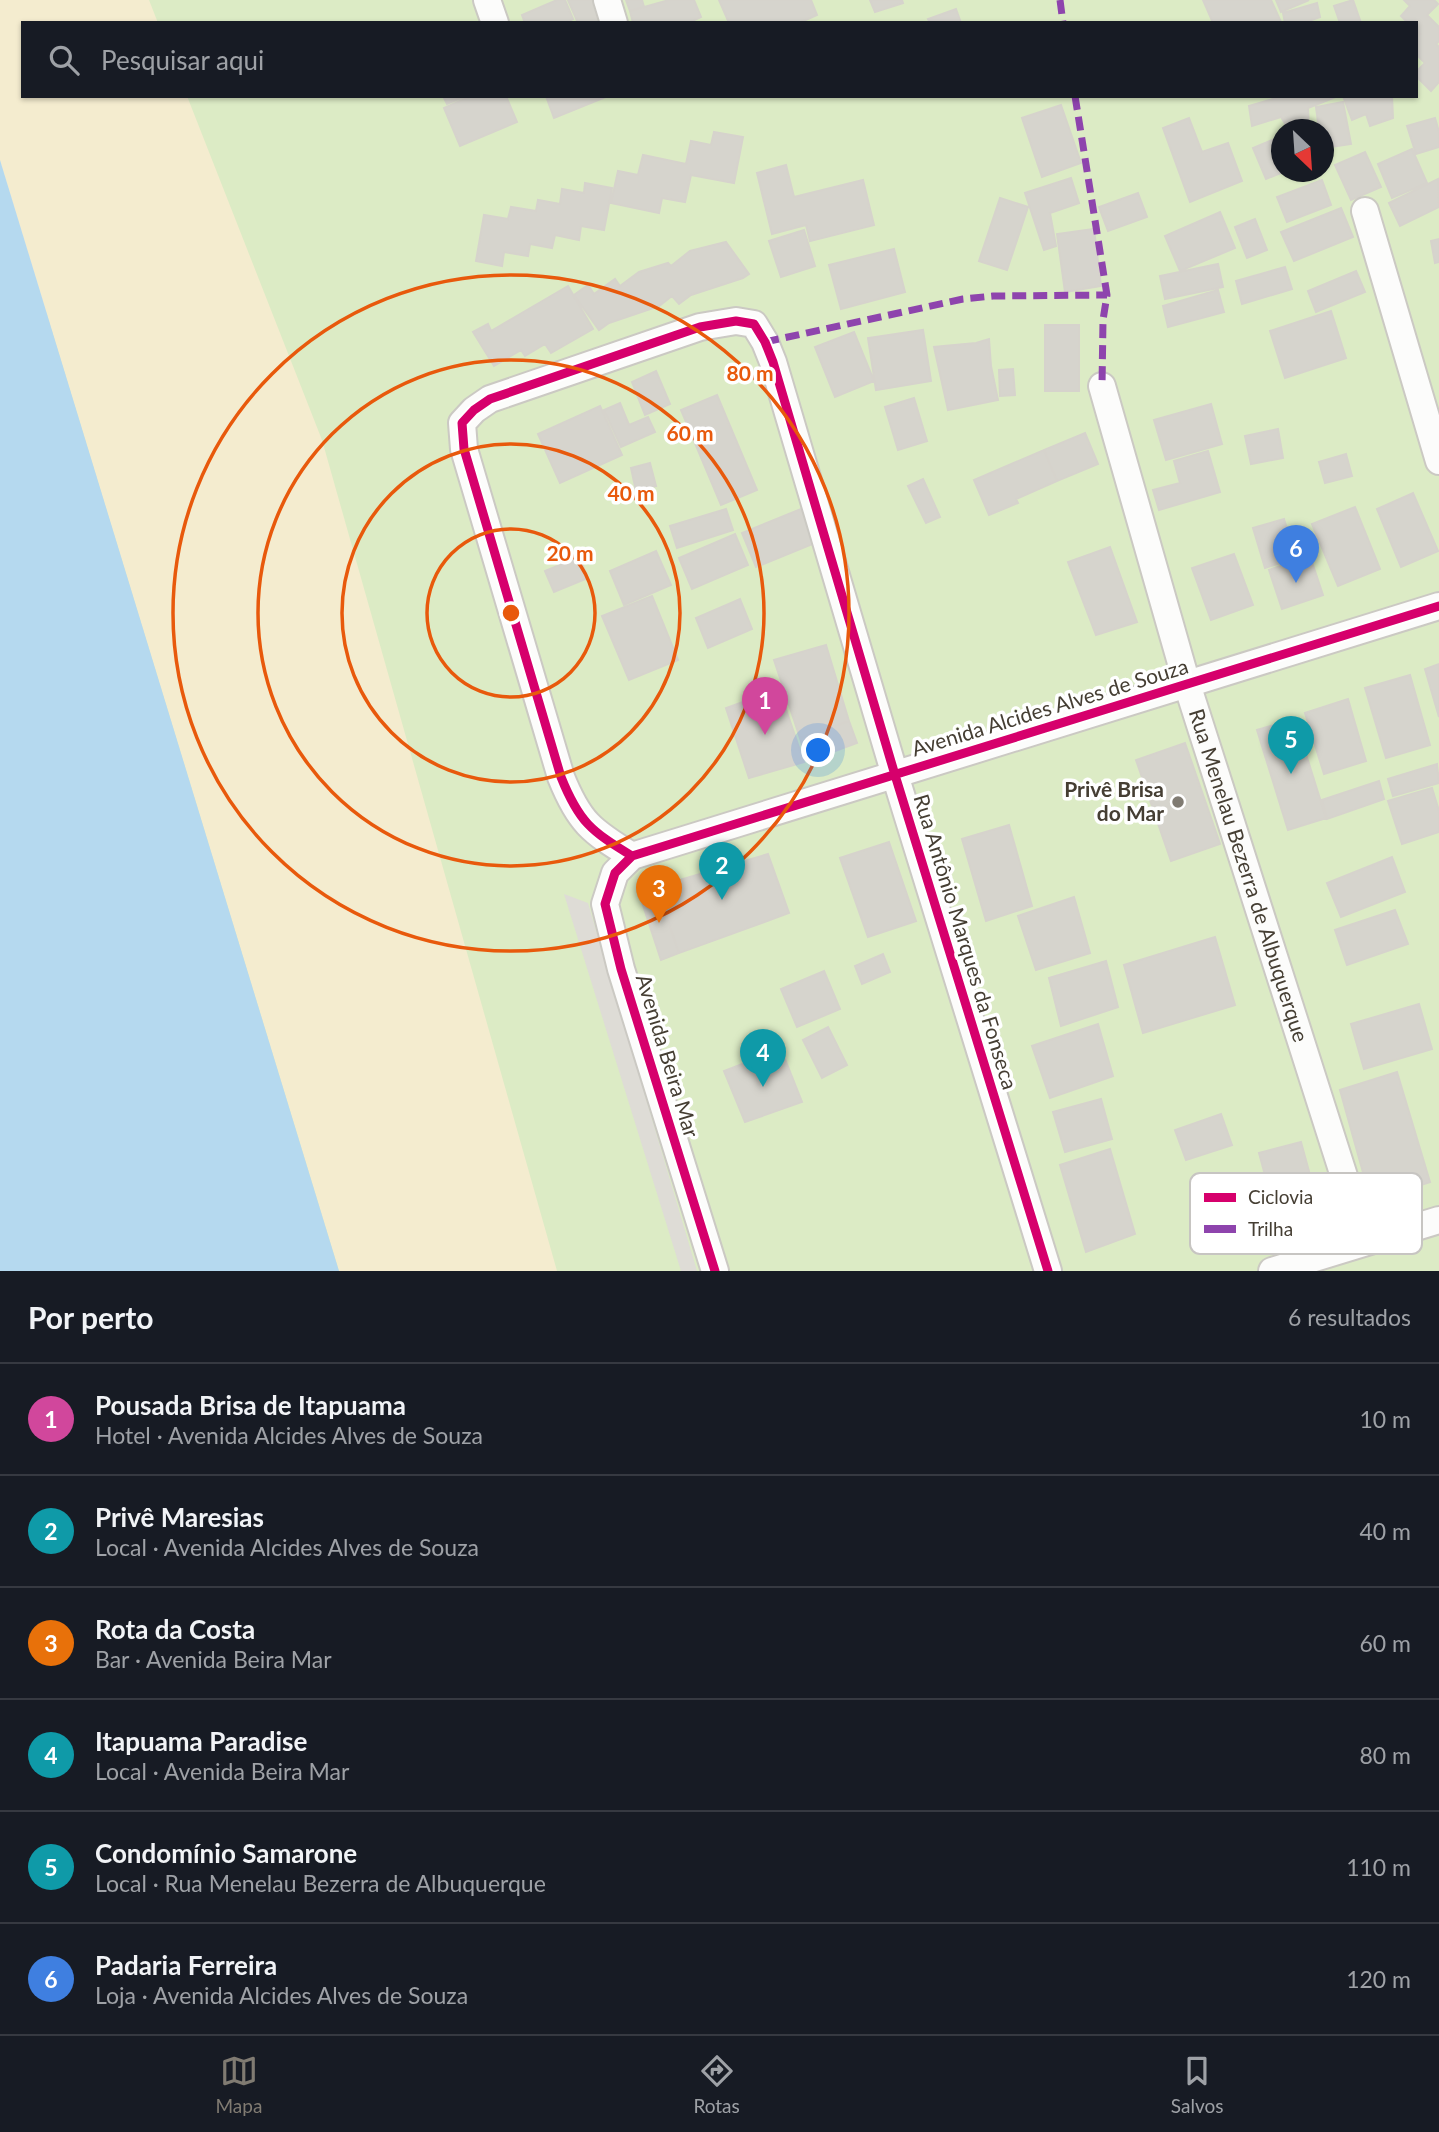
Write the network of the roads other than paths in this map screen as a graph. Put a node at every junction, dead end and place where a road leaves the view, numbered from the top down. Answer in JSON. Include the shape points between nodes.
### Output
{"nodes":[{"id":1,"x":487,"y":0,"type":"edge"},
{"id":2,"x":607,"y":0,"type":"edge"},
{"id":3,"x":494,"y":21,"type":"edge"},
{"id":4,"x":613,"y":21,"type":"edge"},
{"id":5,"x":1365,"y":211,"type":"dead end"},
{"id":6,"x":1102,"y":386,"type":"dead end"},
{"id":7,"x":1439,"y":461,"type":"edge"},
{"id":8,"x":1439,"y":606,"type":"edge"},
{"id":9,"x":1187,"y":684,"type":"junction"},
{"id":10,"x":895,"y":775,"type":"junction"},
{"id":11,"x":632,"y":856,"type":"junction"},
{"id":12,"x":1343,"y":1173,"type":"edge"},
{"id":13,"x":1439,"y":1220,"type":"edge"},
{"id":14,"x":1422,"y":1225,"type":"edge"},
{"id":15,"x":1327,"y":1254,"type":"edge"},
{"id":16,"x":715,"y":1271,"type":"edge"},
{"id":17,"x":1048,"y":1271,"type":"edge"},
{"id":18,"x":1272,"y":1271,"type":"edge"}],
"edges":[{"from":1,"to":3,"type":"street"},
{"from":2,"to":4,"type":"street"},
{"from":5,"to":7,"type":"street"},
{"from":6,"to":9,"type":"street","name":"Rua Menelau Bezerra de Albuquerque"},
{"from":8,"to":9,"type":"street","name":"Avenida Alcides Alves de Souza"},
{"from":9,"to":10,"type":"street","name":"Avenida Alcides Alves de Souza"},
{"from":9,"to":12,"type":"street","name":"Rua Menelau Bezerra de Albuquerque"},
{"from":10,"to":11,"type":"street","name":"Avenida Alcides Alves de Souza"},
{"from":10,"to":11,"type":"street","name":"Rua Antônio Marques da Fonseca","via":[[765,342],[754,324],[736,321],[700,327],[490,400],[462,424],[464,449],[561,777],[581,819]]},
{"from":10,"to":17,"type":"street","name":"Rua Antônio Marques da Fonseca"},
{"from":11,"to":16,"type":"street","name":"Avenida Beira Mar","via":[[615,873],[605,904]]},
{"from":13,"to":14,"type":"street"},
{"from":15,"to":18,"type":"street"}]}
